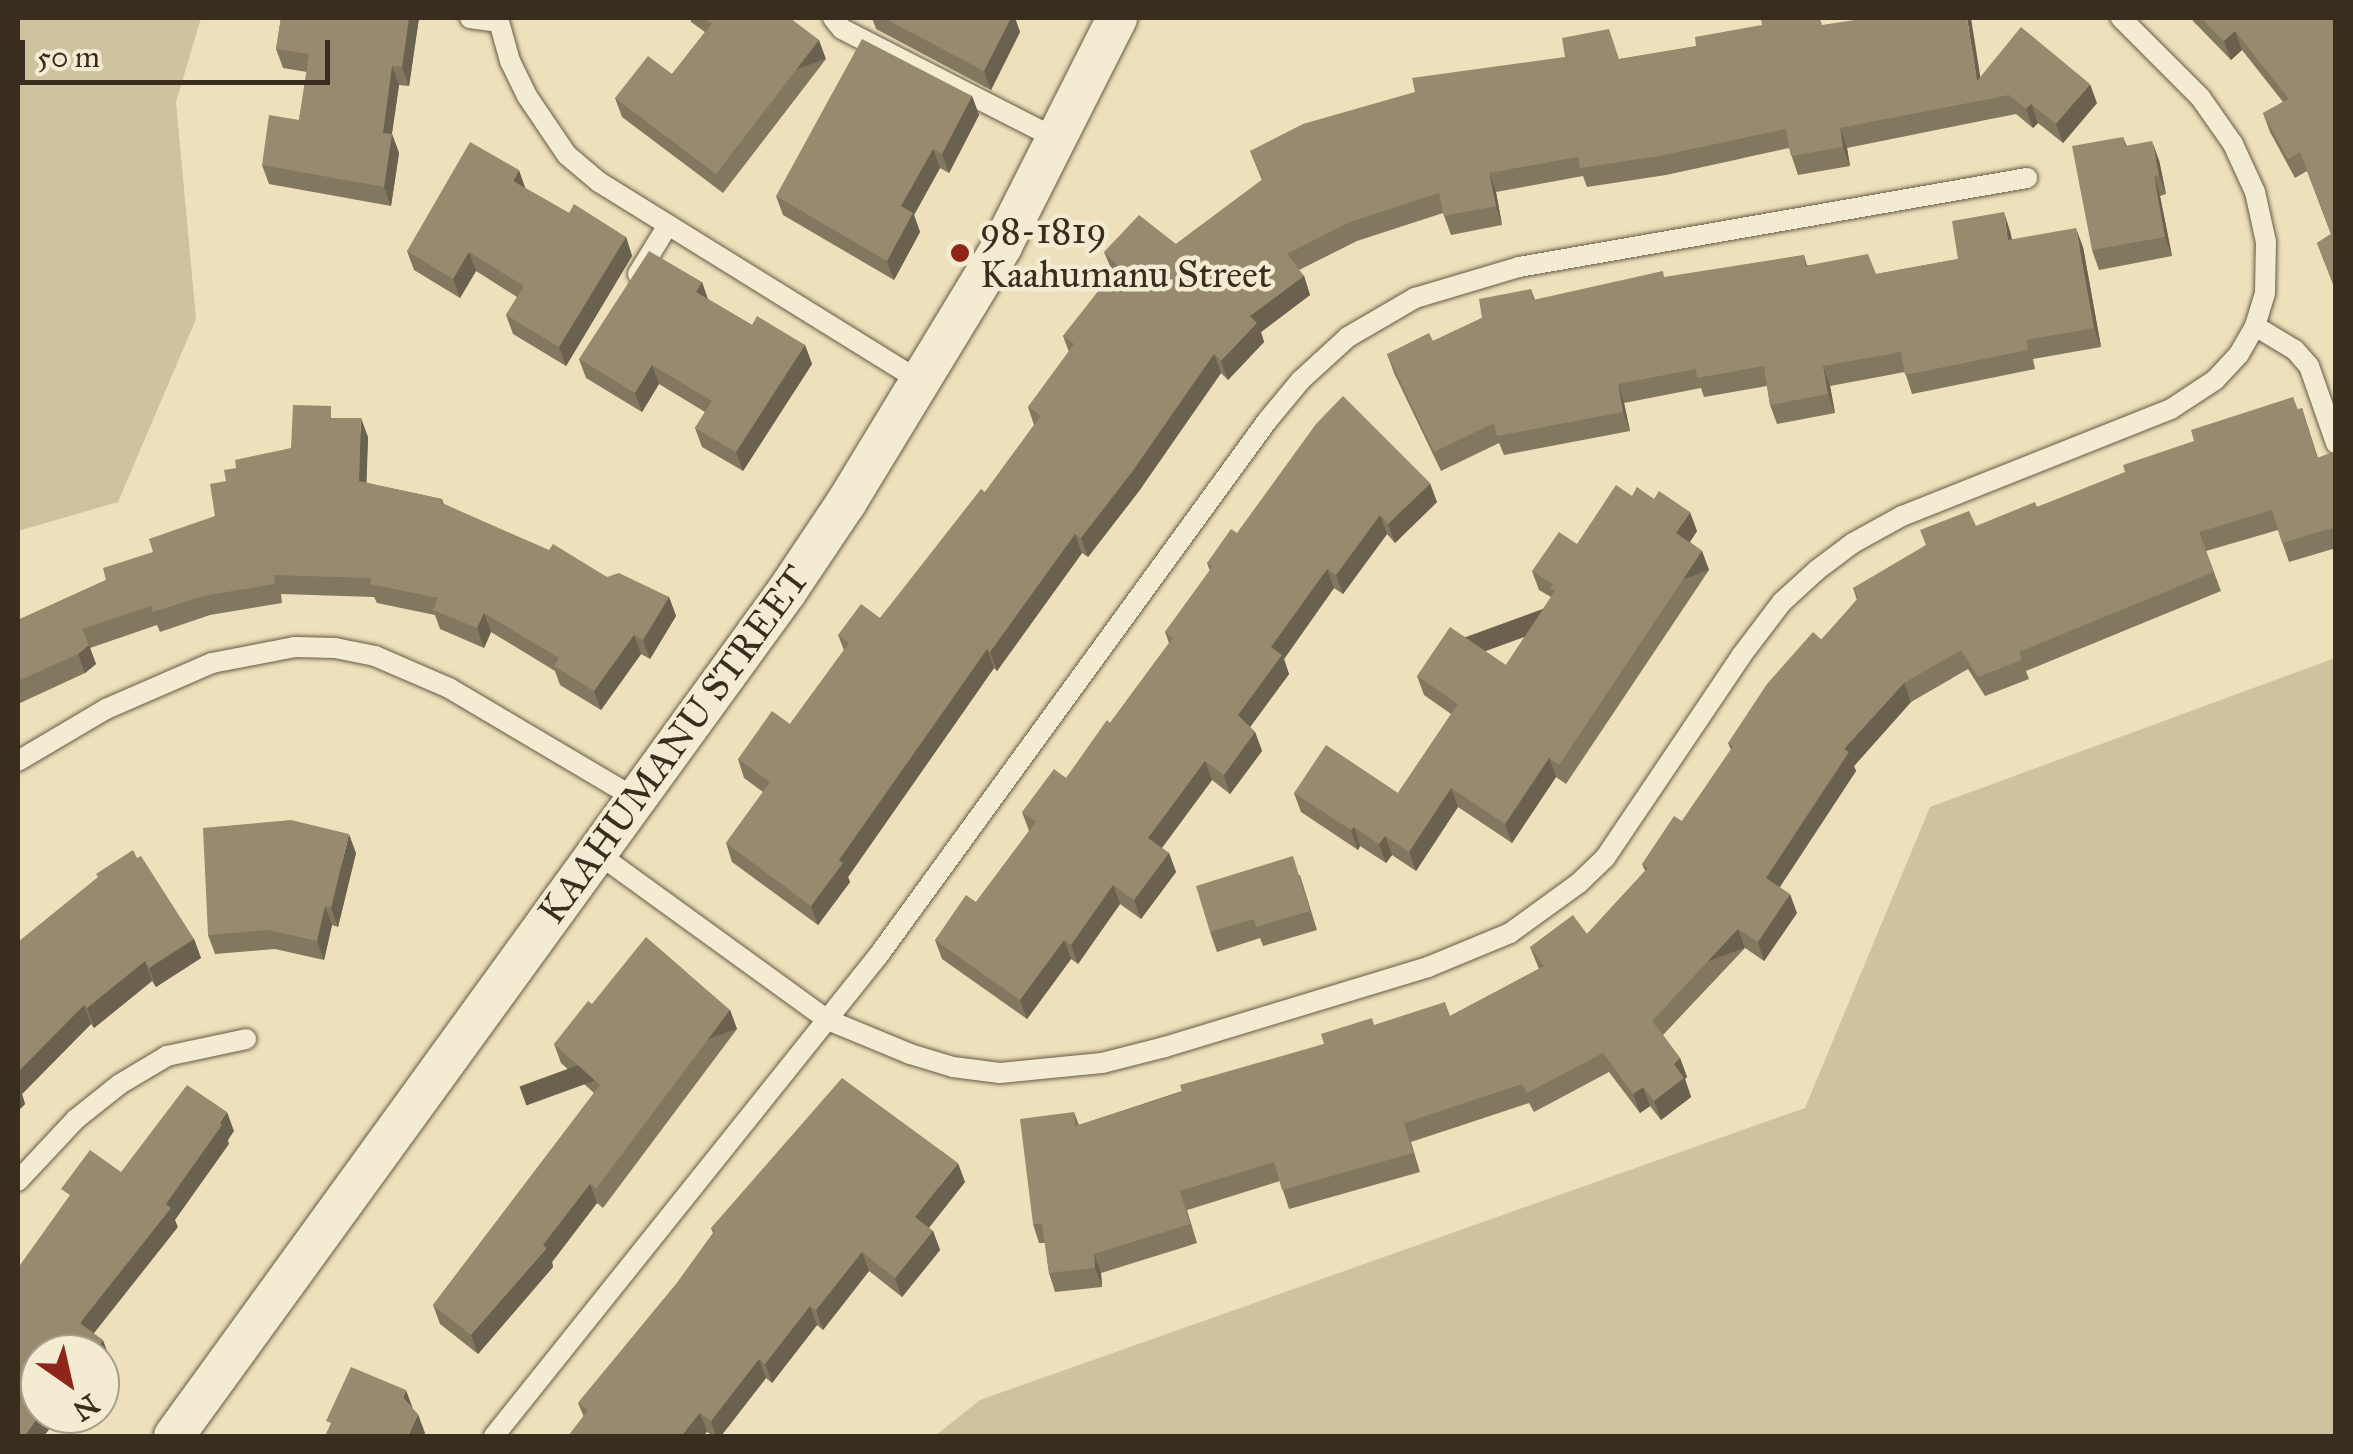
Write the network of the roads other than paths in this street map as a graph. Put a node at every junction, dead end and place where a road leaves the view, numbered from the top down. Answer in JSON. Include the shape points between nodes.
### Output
{"nodes":[{"id":1,"x":470,"y":18,"type":"edge"},
{"id":2,"x":833,"y":18,"type":"edge"},
{"id":3,"x":1118,"y":18,"type":"edge"},
{"id":4,"x":2121,"y":18,"type":"edge"},
{"id":5,"x":499,"y":20,"type":"edge"},
{"id":6,"x":1057,"y":138,"type":"junction"},
{"id":7,"x":2027,"y":178,"type":"dead end"},
{"id":8,"x":668,"y":224,"type":"junction"},
{"id":9,"x":629,"y":288,"type":"edge"},
{"id":10,"x":2255,"y":326,"type":"junction"},
{"id":11,"x":922,"y":382,"type":"junction"},
{"id":12,"x":2336,"y":443,"type":"edge"},
{"id":13,"x":18,"y":761,"type":"edge"},
{"id":14,"x":636,"y":800,"type":"junction"},
{"id":15,"x":597,"y":853,"type":"junction"},
{"id":16,"x":828,"y":1020,"type":"junction"},
{"id":17,"x":246,"y":1039,"type":"dead end"},
{"id":18,"x":18,"y":1181,"type":"edge"},
{"id":19,"x":174,"y":1436,"type":"edge"},
{"id":20,"x":494,"y":1436,"type":"edge"}],
"edges":[{"from":1,"to":5,"type":"lane"},
{"from":2,"to":6,"type":"lane","via":[[842,29]]},
{"from":3,"to":6,"type":"street","name":"KAAHUMANU STREET"},
{"from":4,"to":10,"type":"lane","via":[[2200,97],[2246,169],[2266,242],[2265,293]]},
{"from":5,"to":8,"type":"lane","via":[[527,96],[567,155]]},
{"from":6,"to":11,"type":"street","name":"KAAHUMANU STREET"},
{"from":7,"to":16,"type":"lane","via":[[1503,271],[1415,298],[1348,337],[1268,420]]},
{"from":8,"to":9,"type":"lane"},
{"from":8,"to":11,"type":"lane"},
{"from":10,"to":12,"type":"lane","via":[[2309,366]]},
{"from":10,"to":16,"type":"lane","via":[[2215,380],[2171,409],[1902,516],[1817,570],[1782,602],[1742,656],[1604,858],[1540,913],[1480,948],[1164,1047],[1044,1072],[953,1067]]},
{"from":11,"to":14,"type":"street","name":"KAAHUMANU STREET","via":[[787,591]]},
{"from":13,"to":14,"type":"lane","via":[[106,709],[212,663],[295,647],[335,648],[375,656],[449,688]]},
{"from":14,"to":15,"type":"street","name":"KAAHUMANU STREET"},
{"from":15,"to":16,"type":"lane"},
{"from":15,"to":19,"type":"street","name":"KAAHUMANU STREET"},
{"from":16,"to":20,"type":"lane"},
{"from":17,"to":18,"type":"lane","via":[[167,1056],[120,1084]]}]}
